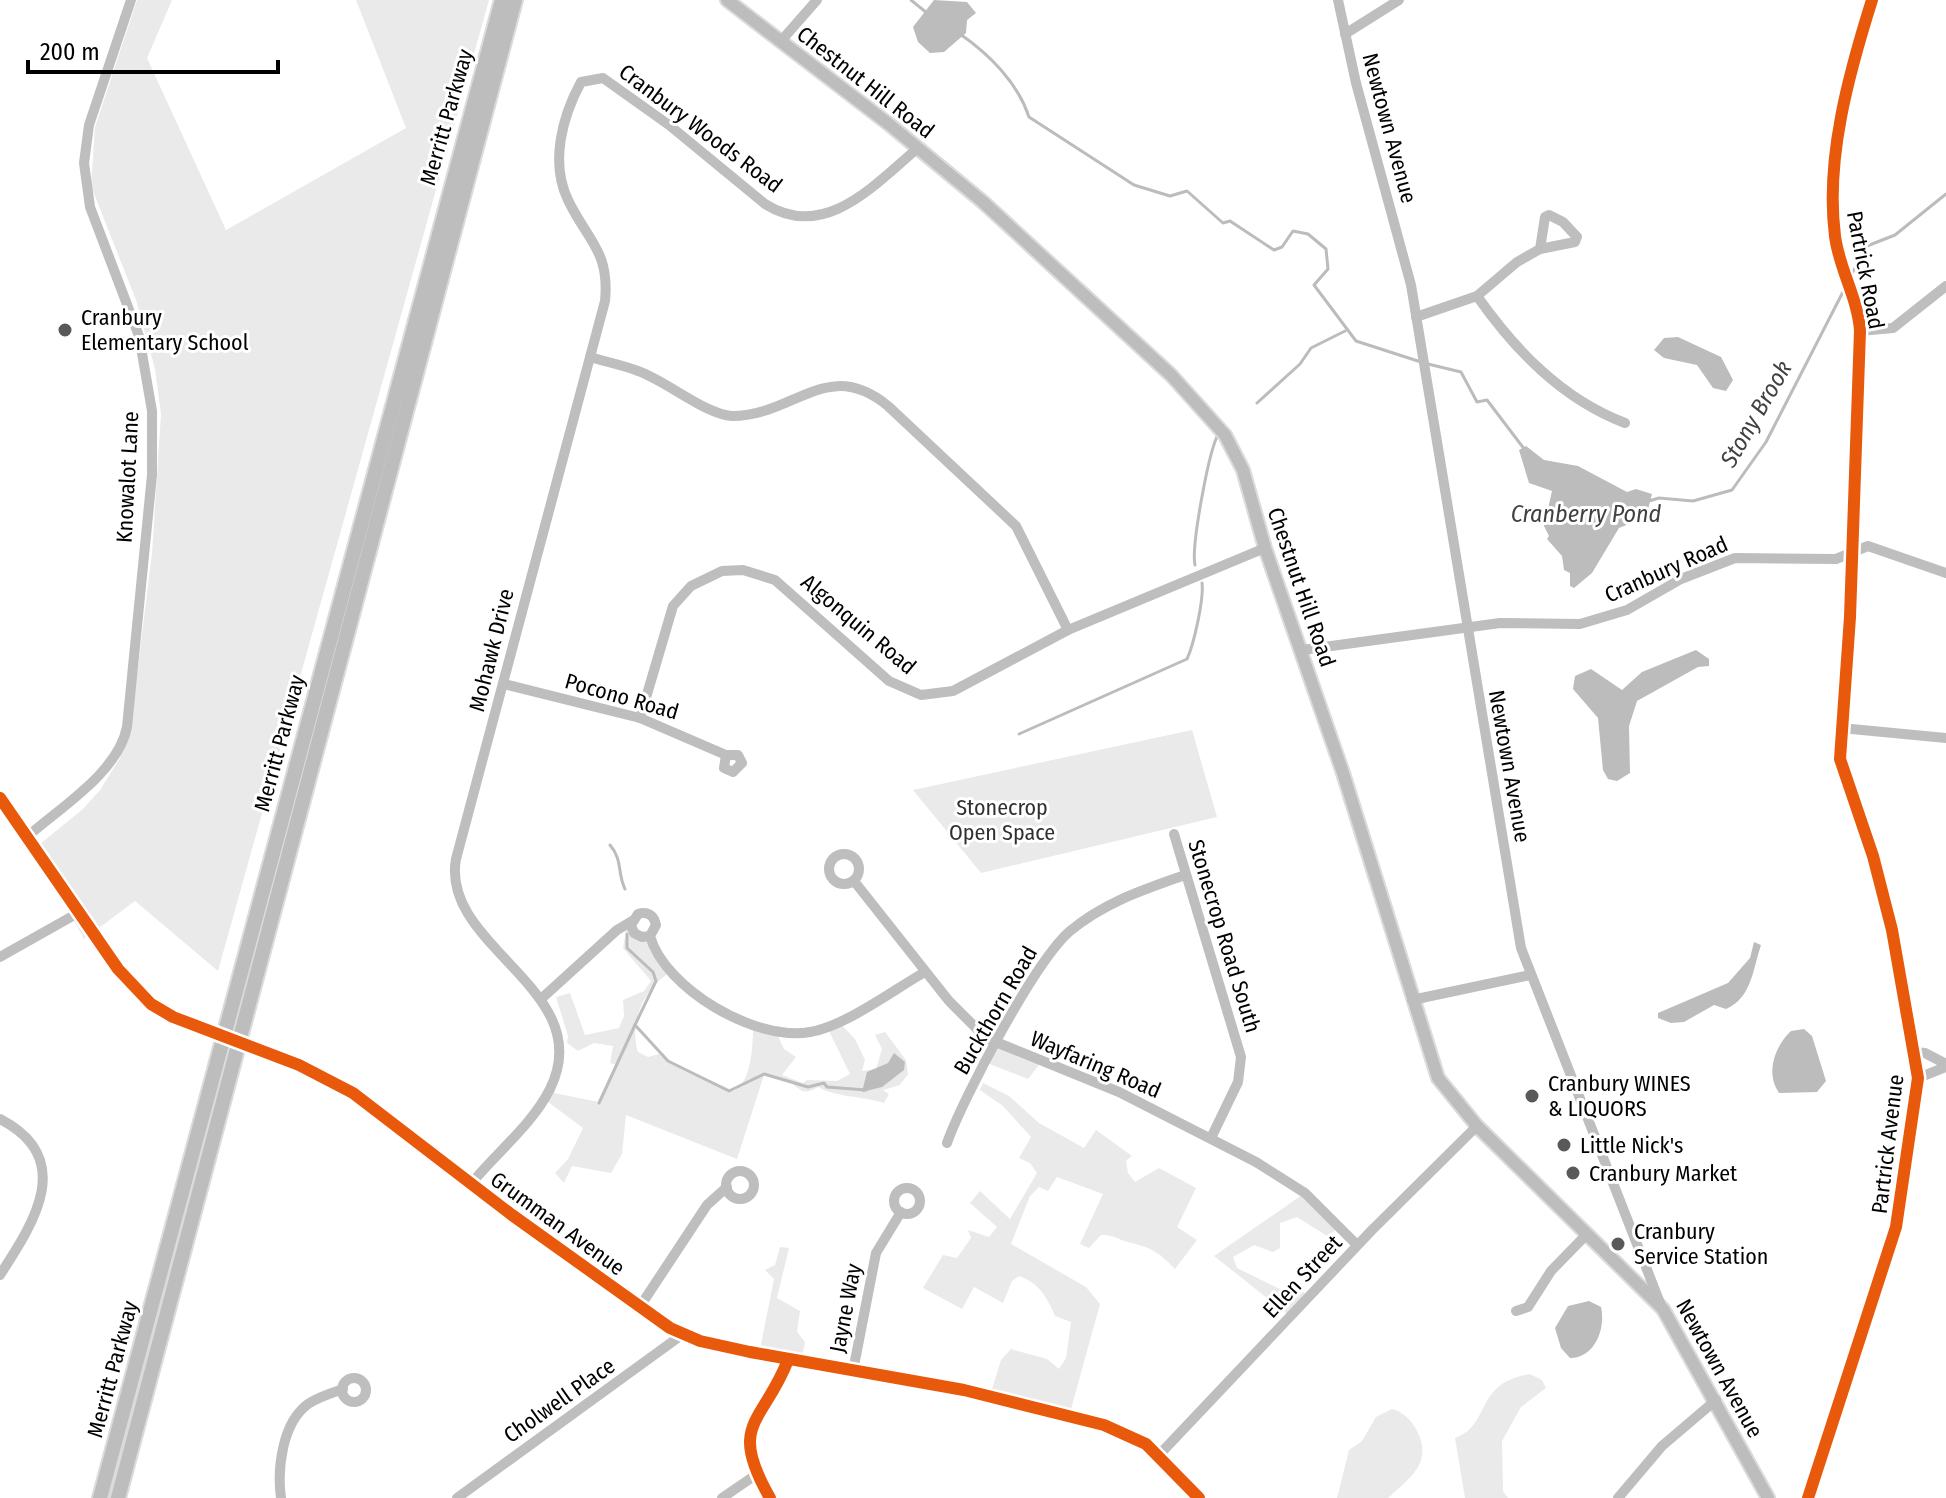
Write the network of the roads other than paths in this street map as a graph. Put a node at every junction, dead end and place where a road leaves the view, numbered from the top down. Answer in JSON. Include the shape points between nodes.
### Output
{"nodes":[{"id":1,"x":131,"y":0,"type":"edge"},
{"id":2,"x":502,"y":0,"type":"edge"},
{"id":3,"x":515,"y":0,"type":"edge"},
{"id":4,"x":727,"y":0,"type":"edge"},
{"id":5,"x":817,"y":0,"type":"edge"},
{"id":6,"x":1338,"y":0,"type":"edge"},
{"id":7,"x":1399,"y":0,"type":"edge"},
{"id":8,"x":1872,"y":0,"type":"edge"},
{"id":9,"x":1345,"y":34,"type":"junction"},
{"id":10,"x":781,"y":41,"type":"junction"},
{"id":11,"x":581,"y":82,"type":"joint"},
{"id":12,"x":918,"y":148,"type":"junction"},
{"id":13,"x":1540,"y":249,"type":"dead end"},
{"id":14,"x":1946,"y":286,"type":"edge"},
{"id":15,"x":1477,"y":296,"type":"junction"},
{"id":16,"x":1416,"y":317,"type":"junction"},
{"id":17,"x":1860,"y":331,"type":"junction"},
{"id":18,"x":590,"y":357,"type":"junction"},
{"id":19,"x":1625,"y":423,"type":"dead end"},
{"id":20,"x":1265,"y":548,"type":"junction"},
{"id":21,"x":1851,"y":552,"type":"junction"},
{"id":22,"x":1946,"y":573,"type":"edge"},
{"id":23,"x":1467,"y":627,"type":"junction"},
{"id":24,"x":1068,"y":630,"type":"junction"},
{"id":25,"x":1302,"y":650,"type":"junction"},
{"id":26,"x":504,"y":684,"type":"junction"},
{"id":27,"x":640,"y":718,"type":"junction"},
{"id":28,"x":1841,"y":728,"type":"junction"},
{"id":29,"x":1946,"y":738,"type":"edge"},
{"id":30,"x":726,"y":755,"type":"dead end"},
{"id":31,"x":0,"y":798,"type":"edge"},
{"id":32,"x":1174,"y":834,"type":"dead end"},
{"id":33,"x":27,"y":837,"type":"junction"},
{"id":34,"x":1185,"y":875,"type":"junction"},
{"id":35,"x":854,"y":881,"type":"dead end"},
{"id":36,"x":78,"y":913,"type":"junction"},
{"id":37,"x":632,"y":921,"type":"junction"},
{"id":38,"x":650,"y":936,"type":"junction"},
{"id":39,"x":0,"y":957,"type":"edge"},
{"id":40,"x":925,"y":972,"type":"junction"},
{"id":41,"x":1530,"y":975,"type":"junction"},
{"id":42,"x":541,"y":999,"type":"junction"},
{"id":43,"x":1412,"y":1000,"type":"junction"},
{"id":44,"x":996,"y":1045,"type":"junction"},
{"id":45,"x":1915,"y":1052,"type":"junction"},
{"id":46,"x":1946,"y":1066,"type":"edge"},
{"id":47,"x":1918,"y":1078,"type":"junction"},
{"id":48,"x":0,"y":1119,"type":"edge"},
{"id":49,"x":1477,"y":1126,"type":"junction"},
{"id":50,"x":1211,"y":1138,"type":"junction"},
{"id":51,"x":947,"y":1143,"type":"dead end"},
{"id":52,"x":471,"y":1184,"type":"junction"},
{"id":53,"x":727,"y":1187,"type":"dead end"},
{"id":54,"x":901,"y":1212,"type":"dead end"},
{"id":55,"x":1587,"y":1234,"type":"junction"},
{"id":56,"x":1357,"y":1245,"type":"junction"},
{"id":57,"x":0,"y":1275,"type":"edge"},
{"id":58,"x":639,"y":1308,"type":"junction"},
{"id":59,"x":1663,"y":1309,"type":"junction"},
{"id":60,"x":1516,"y":1311,"type":"dead end"},
{"id":61,"x":683,"y":1334,"type":"junction"},
{"id":62,"x":788,"y":1360,"type":"junction"},
{"id":63,"x":853,"y":1371,"type":"junction"},
{"id":64,"x":343,"y":1389,"type":"dead end"},
{"id":65,"x":1716,"y":1400,"type":"junction"},
{"id":66,"x":1159,"y":1455,"type":"junction"},
{"id":67,"x":757,"y":1474,"type":"junction"},
{"id":68,"x":100,"y":1498,"type":"edge"},
{"id":69,"x":118,"y":1498,"type":"edge"},
{"id":70,"x":281,"y":1498,"type":"edge"},
{"id":71,"x":457,"y":1498,"type":"edge"},
{"id":72,"x":722,"y":1498,"type":"edge"},
{"id":73,"x":770,"y":1498,"type":"edge"},
{"id":74,"x":1199,"y":1498,"type":"edge"},
{"id":75,"x":1618,"y":1498,"type":"edge"},
{"id":76,"x":1768,"y":1498,"type":"edge"},
{"id":77,"x":1808,"y":1498,"type":"edge"}],
"edges":[{"from":1,"to":33,"type":"street","name":"Knowalot Lane","via":[[89,125],[84,163],[90,207],[139,336],[152,411],[152,475],[128,721],[122,744],[106,766]]},
{"from":2,"to":68,"type":"highway","name":"Merritt Parkway"},
{"from":3,"to":69,"type":"highway","name":"Merritt Parkway"},
{"from":4,"to":10,"type":"main road","name":"Chestnut Hill Road"},
{"from":5,"to":10,"type":"street"},
{"from":6,"to":9,"type":"street","name":"Newtown Avenue"},
{"from":7,"to":9,"type":"street"},
{"from":8,"to":17,"type":"street","name":"Partrick Road","via":[[1851,71],[1834,184],[1834,235]]},
{"from":9,"to":16,"type":"street","name":"Newtown Avenue","via":[[1403,248]]},
{"from":10,"to":12,"type":"main road","name":"Chestnut Hill Road"},
{"from":11,"to":12,"type":"street","name":"Cranbury Woods Road","via":[[603,78],[615,84],[758,198],[791,216],[813,217],[844,207]]},
{"from":11,"to":18,"type":"street","name":"Mohawk Drive","via":[[571,99],[559,165],[569,203],[603,257],[607,279]]},
{"from":12,"to":20,"type":"main road","name":"Chestnut Hill Road","via":[[1081,291],[1204,409],[1237,457]]},
{"from":13,"to":15,"type":"street"},
{"from":14,"to":17,"type":"street","via":[[1893,328]]},
{"from":15,"to":16,"type":"street"},
{"from":15,"to":19,"type":"street","via":[[1538,368],[1570,393]]},
{"from":16,"to":23,"type":"street","name":"Newtown Avenue"},
{"from":17,"to":21,"type":"street","name":"Partrick Road"},
{"from":18,"to":24,"type":"street","via":[[639,371],[730,416],[832,385],[864,389],[1016,526]]},
{"from":18,"to":26,"type":"street","name":"Mohawk Drive"},
{"from":20,"to":24,"type":"street","name":"Algonquin Road"},
{"from":20,"to":25,"type":"main road","name":"Chestnut Hill Road"},
{"from":21,"to":22,"type":"street","name":"Cranbury Road","via":[[1863,545],[1879,548]]},
{"from":21,"to":23,"type":"street","name":"Cranbury Road","via":[[1836,559],[1735,558],[1681,579],[1627,610],[1580,624]]},
{"from":21,"to":28,"type":"street","name":"Partrick Avenue"},
{"from":23,"to":25,"type":"street","name":"Cranbury Road"},
{"from":23,"to":41,"type":"street","name":"Newtown Avenue","via":[[1516,922]]},
{"from":24,"to":27,"type":"street","name":"Algonquin Road","via":[[964,687],[921,695],[889,681],[775,580],[743,570],[722,571],[691,586],[673,606]]},
{"from":25,"to":43,"type":"main road","name":"Chestnut Hill Road"},
{"from":26,"to":27,"type":"street","name":"Pocono Road"},
{"from":26,"to":42,"type":"street","name":"Mohawk Drive","via":[[453,881],[464,911]]},
{"from":27,"to":30,"type":"street","name":"Pocono Road"},
{"from":28,"to":29,"type":"street"},
{"from":28,"to":45,"type":"street","name":"Partrick Avenue","via":[[1841,767],[1879,881]]},
{"from":31,"to":33,"type":"street","name":"Grumman Avenue"},
{"from":32,"to":34,"type":"street","name":"Stonecrop Road South"},
{"from":33,"to":36,"type":"street","name":"Grumman Avenue"},
{"from":34,"to":44,"type":"street","name":"Buckthorn Road","via":[[1121,898],[1063,937]]},
{"from":34,"to":50,"type":"street","name":"Stonecrop Road South","via":[[1241,1057],[1238,1082]]},
{"from":35,"to":40,"type":"street","name":"Wayfaring Road"},
{"from":36,"to":39,"type":"street"},
{"from":36,"to":52,"type":"street","name":"Grumman Avenue","bridge":true,"via":[[140,995],[162,1011],[299,1065],[353,1093]]},
{"from":37,"to":38,"type":"street","via":[[638,936]]},
{"from":37,"to":38,"type":"street","via":[[641,913],[653,917],[656,925]]},
{"from":37,"to":42,"type":"street"},
{"from":38,"to":40,"type":"street","via":[[656,951],[703,1001],[753,1024],[793,1033],[827,1027]]},
{"from":40,"to":44,"type":"street","name":"Wayfaring Road"},
{"from":41,"to":43,"type":"street"},
{"from":41,"to":59,"type":"street","name":"Newtown Avenue"},
{"from":42,"to":52,"type":"street","name":"Mohawk Drive","via":[[558,1045],[554,1080],[540,1105]]},
{"from":43,"to":49,"type":"main road","name":"Chestnut Hill Road","via":[[1438,1078]]},
{"from":44,"to":50,"type":"street","name":"Wayfaring Road","via":[[1104,1085]]},
{"from":44,"to":51,"type":"street","name":"Buckthorn Road"},
{"from":45,"to":46,"type":"street"},
{"from":45,"to":47,"type":"street","name":"Partrick Avenue"},
{"from":46,"to":47,"type":"street"},
{"from":47,"to":77,"type":"street","name":"Partrick Avenue","via":[[1896,1227]]},
{"from":48,"to":57,"type":"street","via":[[31,1145],[43,1181],[34,1222]]},
{"from":49,"to":55,"type":"main road","name":"Chestnut Hill Road"},
{"from":49,"to":56,"type":"street","name":"Ellen Street"},
{"from":50,"to":56,"type":"street","name":"Wayfaring Road","via":[[1293,1185]]},
{"from":52,"to":58,"type":"street","name":"Grumman Avenue"},
{"from":53,"to":58,"type":"street","via":[[707,1205]]},
{"from":54,"to":63,"type":"street","name":"Jayne Way","via":[[876,1253]]},
{"from":55,"to":59,"type":"main road","name":"Chestnut Hill Road"},
{"from":55,"to":60,"type":"street","via":[[1551,1271],[1528,1307]]},
{"from":56,"to":66,"type":"street","name":"Ellen Street"},
{"from":58,"to":61,"type":"street","name":"Grumman Avenue"},
{"from":59,"to":65,"type":"main road","name":"Newtown Avenue"},
{"from":61,"to":62,"type":"street","name":"Grumman Avenue"},
{"from":61,"to":71,"type":"street","name":"Cholwell Place"},
{"from":62,"to":63,"type":"street","name":"Grumman Avenue"},
{"from":62,"to":67,"type":"street","via":[[750,1430]]},
{"from":63,"to":66,"type":"street","name":"Grumman Avenue","via":[[974,1392],[1104,1425]]},
{"from":64,"to":70,"type":"street","via":[[309,1403],[296,1419],[282,1458]]},
{"from":65,"to":75,"type":"street","via":[[1662,1446]]},
{"from":65,"to":76,"type":"main road","name":"Newtown Avenue"},
{"from":66,"to":74,"type":"street","name":"Grumman Avenue"},
{"from":67,"to":72,"type":"street"},
{"from":67,"to":73,"type":"street"}]}
